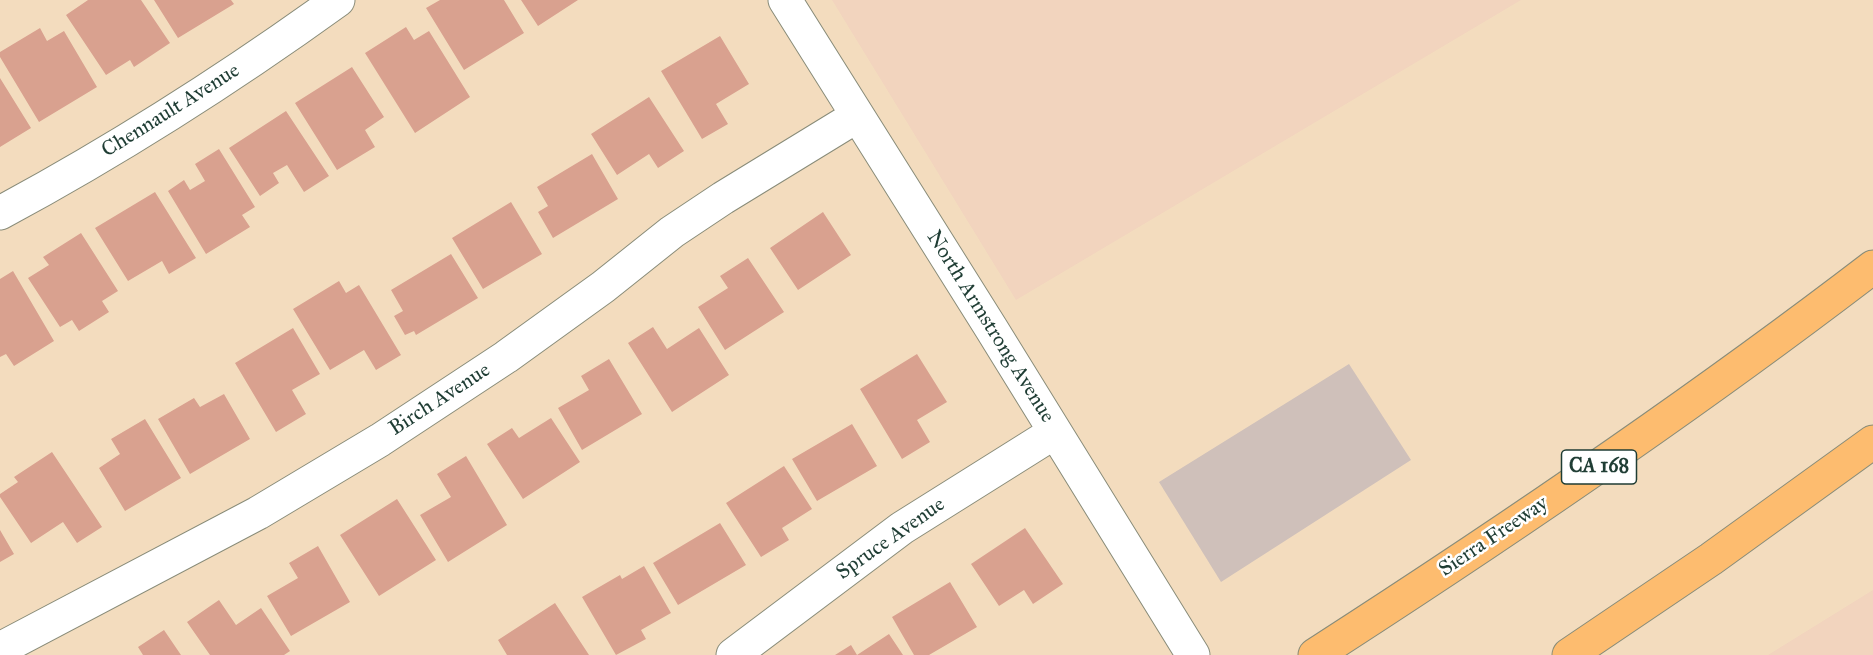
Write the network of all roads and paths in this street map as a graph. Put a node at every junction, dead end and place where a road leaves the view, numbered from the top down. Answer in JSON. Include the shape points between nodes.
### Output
{"nodes":[{"id":1,"x":338,"y":0,"type":"edge"},
{"id":2,"x":785,"y":0,"type":"edge"},
{"id":3,"x":857,"y":116,"type":"junction"},
{"id":4,"x":0,"y":213,"type":"edge"},
{"id":5,"x":1873,"y":267,"type":"edge"},
{"id":6,"x":1055,"y":432,"type":"junction"},
{"id":7,"x":1873,"y":442,"type":"edge"},
{"id":8,"x":0,"y":649,"type":"edge"},
{"id":9,"x":733,"y":655,"type":"edge"},
{"id":10,"x":1193,"y":655,"type":"edge"},
{"id":11,"x":1315,"y":655,"type":"edge"},
{"id":12,"x":1569,"y":655,"type":"edge"}],
"edges":[{"from":1,"to":4,"type":"street","name":"Chennault Avenue","via":[[199,94]]},
{"from":2,"to":3,"type":"street","name":"North Armstrong Avenue"},
{"from":3,"to":6,"type":"street","name":"North Armstrong Avenue"},
{"from":3,"to":8,"type":"street","name":"Birch Avenue","via":[[672,232],[506,357],[390,434],[258,513]]},
{"from":5,"to":11,"type":"highway","name":"Sierra Freeway","number":"CA 168","via":[[1621,452]]},
{"from":6,"to":9,"type":"street","name":"Spruce Avenue","via":[[902,528]]},
{"from":6,"to":10,"type":"street","name":"North Armstrong Avenue"},
{"from":7,"to":12,"type":"highway"}]}
